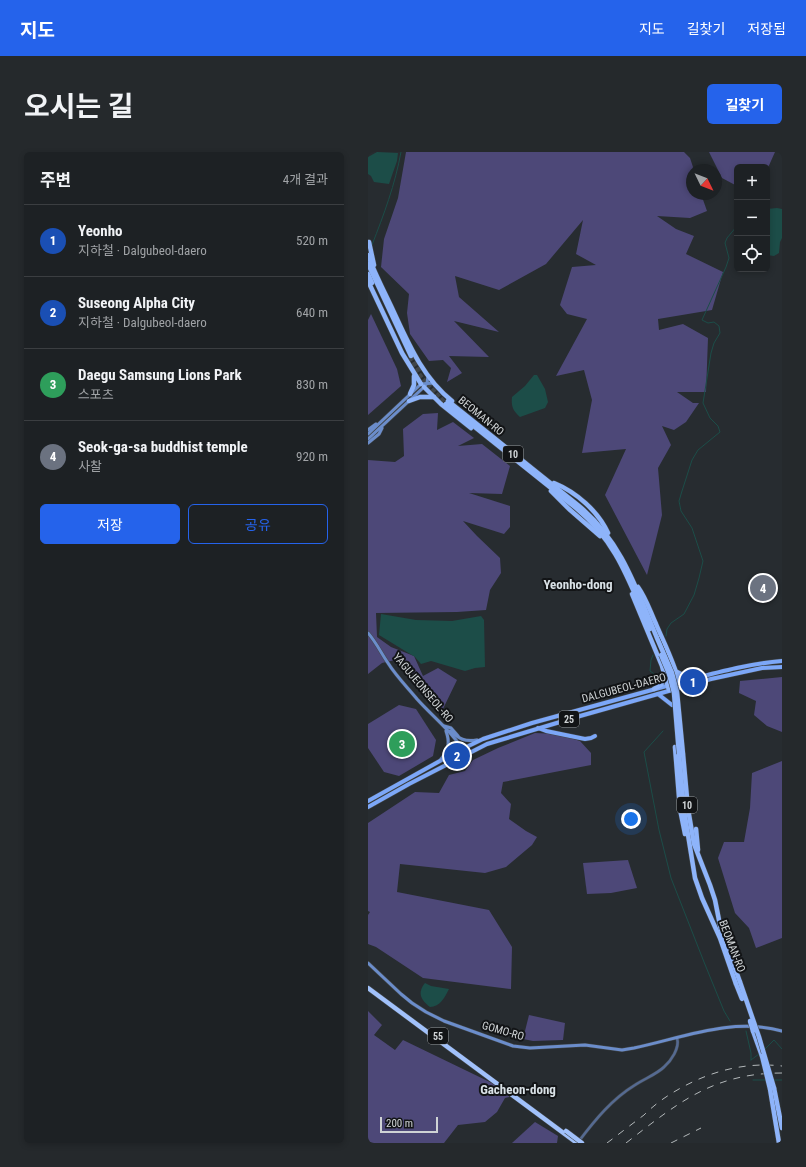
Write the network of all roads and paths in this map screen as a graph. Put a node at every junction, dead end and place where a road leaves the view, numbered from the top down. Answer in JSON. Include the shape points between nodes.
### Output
{"nodes":[{"id":1,"x":369,"y":242,"type":"dead end"},
{"id":2,"x":368,"y":255,"type":"edge"},
{"id":3,"x":368,"y":264,"type":"edge"},
{"id":4,"x":368,"y":274,"type":"edge"},
{"id":5,"x":376,"y":275,"type":"junction"},
{"id":6,"x":368,"y":281,"type":"edge"},
{"id":7,"x":368,"y":286,"type":"edge"},
{"id":8,"x":373,"y":292,"type":"junction"},
{"id":9,"x":410,"y":358,"type":"junction"},
{"id":10,"x":414,"y":374,"type":"junction"},
{"id":11,"x":428,"y":376,"type":"junction"},
{"id":12,"x":434,"y":383,"type":"junction"},
{"id":13,"x":424,"y":384,"type":"junction"},
{"id":14,"x":410,"y":394,"type":"junction"},
{"id":15,"x":434,"y":397,"type":"junction"},
{"id":16,"x":409,"y":401,"type":"junction"},
{"id":17,"x":446,"y":402,"type":"junction"},
{"id":18,"x":381,"y":422,"type":"junction"},
{"id":19,"x":384,"y":425,"type":"junction"},
{"id":20,"x":368,"y":430,"type":"edge"},
{"id":21,"x":368,"y":434,"type":"edge"},
{"id":22,"x":368,"y":439,"type":"edge"},
{"id":23,"x":368,"y":443,"type":"edge"},
{"id":24,"x":527,"y":467,"type":"junction"},
{"id":25,"x":547,"y":483,"type":"junction"},
{"id":26,"x":610,"y":542,"type":"junction"},
{"id":27,"x":630,"y":578,"type":"junction"},
{"id":28,"x":368,"y":632,"type":"edge"},
{"id":29,"x":782,"y":661,"type":"edge"},
{"id":30,"x":782,"y":667,"type":"edge"},
{"id":31,"x":676,"y":672,"type":"junction"},
{"id":32,"x":666,"y":676,"type":"junction"},
{"id":33,"x":691,"y":679,"type":"junction"},
{"id":34,"x":679,"y":682,"type":"junction"},
{"id":35,"x":669,"y":688,"type":"junction"},
{"id":36,"x":654,"y":689,"type":"junction"},
{"id":37,"x":658,"y":694,"type":"junction"},
{"id":38,"x":672,"y":704,"type":"dead end"},
{"id":39,"x":444,"y":727,"type":"junction"},
{"id":40,"x":538,"y":728,"type":"junction"},
{"id":41,"x":595,"y":736,"type":"dead end"},
{"id":42,"x":481,"y":740,"type":"junction"},
{"id":43,"x":675,"y":746,"type":"dead end"},
{"id":44,"x":463,"y":749,"type":"junction"},
{"id":45,"x":681,"y":754,"type":"junction"},
{"id":46,"x":466,"y":755,"type":"junction"},
{"id":47,"x":439,"y":762,"type":"junction"},
{"id":48,"x":368,"y":801,"type":"edge"},
{"id":49,"x":368,"y":808,"type":"edge"},
{"id":50,"x":696,"y":829,"type":"dead end"},
{"id":51,"x":691,"y":848,"type":"junction"},
{"id":52,"x":698,"y":856,"type":"junction"},
{"id":53,"x":368,"y":963,"type":"edge"},
{"id":54,"x":738,"y":983,"type":"junction"},
{"id":55,"x":368,"y":984,"type":"edge"},
{"id":56,"x":368,"y":988,"type":"edge"},
{"id":57,"x":782,"y":1031,"type":"edge"},
{"id":58,"x":677,"y":1038,"type":"junction"},
{"id":59,"x":508,"y":1090,"type":"junction"},
{"id":60,"x":777,"y":1115,"type":"junction"},
{"id":61,"x":782,"y":1128,"type":"edge"},
{"id":62,"x":565,"y":1132,"type":"junction"},
{"id":63,"x":578,"y":1143,"type":"edge"},
{"id":64,"x":582,"y":1143,"type":"edge"},
{"id":65,"x":779,"y":1143,"type":"edge"}],
"edges":[{"from":1,"to":5,"type":"highway"},
{"from":2,"to":5,"type":"highway"},
{"from":3,"to":9,"type":"highway"},
{"from":4,"to":9,"type":"highway"},
{"from":5,"to":9,"type":"highway"},
{"from":6,"to":8,"type":"highway"},
{"from":7,"to":8,"type":"highway"},
{"from":8,"to":9,"type":"highway"},
{"from":9,"to":10,"type":"highway"},
{"from":9,"to":11,"type":"highway"},
{"from":10,"to":13,"type":"highway"},
{"from":10,"to":14,"type":"highway"},
{"from":11,"to":12,"type":"highway"},
{"from":11,"to":13,"type":"main road"},
{"from":12,"to":13,"type":"main road"},
{"from":12,"to":17,"type":"highway"},
{"from":13,"to":14,"type":"main road"},
{"from":13,"to":15,"type":"highway"},
{"from":13,"to":16,"type":"main road"},
{"from":14,"to":18,"type":"main road"},
{"from":15,"to":16,"type":"highway","via":[[420,397]]},
{"from":15,"to":17,"type":"highway"},
{"from":16,"to":19,"type":"main road"},
{"from":17,"to":24,"type":"highway","via":[[518,454]]},
{"from":17,"to":24,"type":"highway","via":[[512,461]]},
{"from":18,"to":20,"type":"main road"},
{"from":18,"to":21,"type":"main road"},
{"from":19,"to":22,"type":"main road"},
{"from":19,"to":23,"type":"main road","via":[[379,434]]},
{"from":24,"to":25,"type":"highway","number":"10"},
{"from":25,"to":26,"type":"highway","via":[[554,495]]},
{"from":25,"to":26,"type":"highway","number":"10","via":[[596,522]]},
{"from":25,"to":26,"type":"highway","via":[[559,486],[585,503],[600,520]]},
{"from":26,"to":27,"type":"highway","number":"10"},
{"from":27,"to":31,"type":"highway","via":[[643,595]]},
{"from":27,"to":32,"type":"highway","via":[[634,599]]},
{"from":27,"to":45,"type":"highway","number":"10","bridge":true,"via":[[669,674],[674,693]]},
{"from":28,"to":39,"type":"main road","name":"YAGUJEONSEOL-RO","via":[[389,664]]},
{"from":29,"to":33,"type":"main road","name":"DALGUBEOL-DAERO","number":"25","via":[[766,662]]},
{"from":30,"to":35,"type":"main road","name":"DALGUBEOL-DAERO","number":"25","via":[[762,668]]},
{"from":31,"to":33,"type":"highway"},
{"from":31,"to":34,"type":"highway"},
{"from":32,"to":35,"type":"highway"},
{"from":32,"to":36,"type":"highway","via":[[661,685]]},
{"from":33,"to":34,"type":"main road","name":"DALGUBEOL-DAERO","number":"25"},
{"from":34,"to":35,"type":"main road","name":"DALGUBEOL-DAERO","number":"25"},
{"from":35,"to":36,"type":"main road","name":"DALGUBEOL-DAERO","number":"25"},
{"from":35,"to":37,"type":"main road","name":"DALGUBEOL-DAERO","number":"25"},
{"from":36,"to":42,"type":"main road","name":"DALGUBEOL-DAERO","number":"25"},
{"from":37,"to":38,"type":"main road"},
{"from":37,"to":40,"type":"main road","name":"DALGUBEOL-DAERO","number":"25"},
{"from":39,"to":42,"type":"main road","via":[[468,742]]},
{"from":39,"to":44,"type":"main road","name":"YAGUJEONSEOL-RO"},
{"from":39,"to":47,"type":"main road","via":[[448,746]]},
{"from":40,"to":41,"type":"main road","via":[[585,739]]},
{"from":40,"to":46,"type":"main road","name":"DALGUBEOL-DAERO","number":"25","via":[[487,744]]},
{"from":42,"to":44,"type":"main road","name":"DALGUBEOL-DAERO","number":"25"},
{"from":43,"to":51,"type":"highway","via":[[680,809]]},
{"from":44,"to":46,"type":"main road","name":"YAGUJEONSEOL-RO"},
{"from":44,"to":47,"type":"main road","name":"DALGUBEOL-DAERO","number":"25"},
{"from":45,"to":51,"type":"highway","name":"BEOMAN-RO","number":"10","via":[[684,810]]},
{"from":45,"to":52,"type":"highway","name":"BEOMAN-RO","number":"10","via":[[688,813]]},
{"from":46,"to":49,"type":"main road","name":"DALGUBEOL-DAERO","number":"25"},
{"from":47,"to":48,"type":"main road","name":"DALGUBEOL-DAERO","number":"25"},
{"from":50,"to":52,"type":"highway"},
{"from":51,"to":54,"type":"highway","name":"BEOMAN-RO","number":"10","via":[[698,888]]},
{"from":52,"to":54,"type":"highway","name":"BEOMAN-RO","number":"10","via":[[715,900],[721,930]]},
{"from":53,"to":58,"type":"main road","name":"GOMO-RO","via":[[401,994],[426,1012],[444,1022],[513,1046],[530,1048],[584,1045],[622,1050]]},
{"from":54,"to":60,"type":"highway","name":"BEOMAN-RO","number":"10","bridge":true,"via":[[772,1088]]},
{"from":55,"to":59,"type":"highway","number":"55"},
{"from":56,"to":59,"type":"highway","number":"55"},
{"from":57,"to":58,"type":"main road","name":"GOMO-RO","via":[[763,1027],[733,1026]]},
{"from":58,"to":63,"type":"street","via":[[677,1048],[664,1068],[634,1085],[615,1100]]},
{"from":59,"to":62,"type":"highway","number":"55"},
{"from":60,"to":61,"type":"highway","name":"BEOMAN-RO","number":"10"},
{"from":60,"to":65,"type":"highway","name":"BEOMAN-RO","number":"10"},
{"from":62,"to":63,"type":"highway","number":"55","bridge":true},
{"from":62,"to":64,"type":"highway","number":"55","bridge":true}]}
